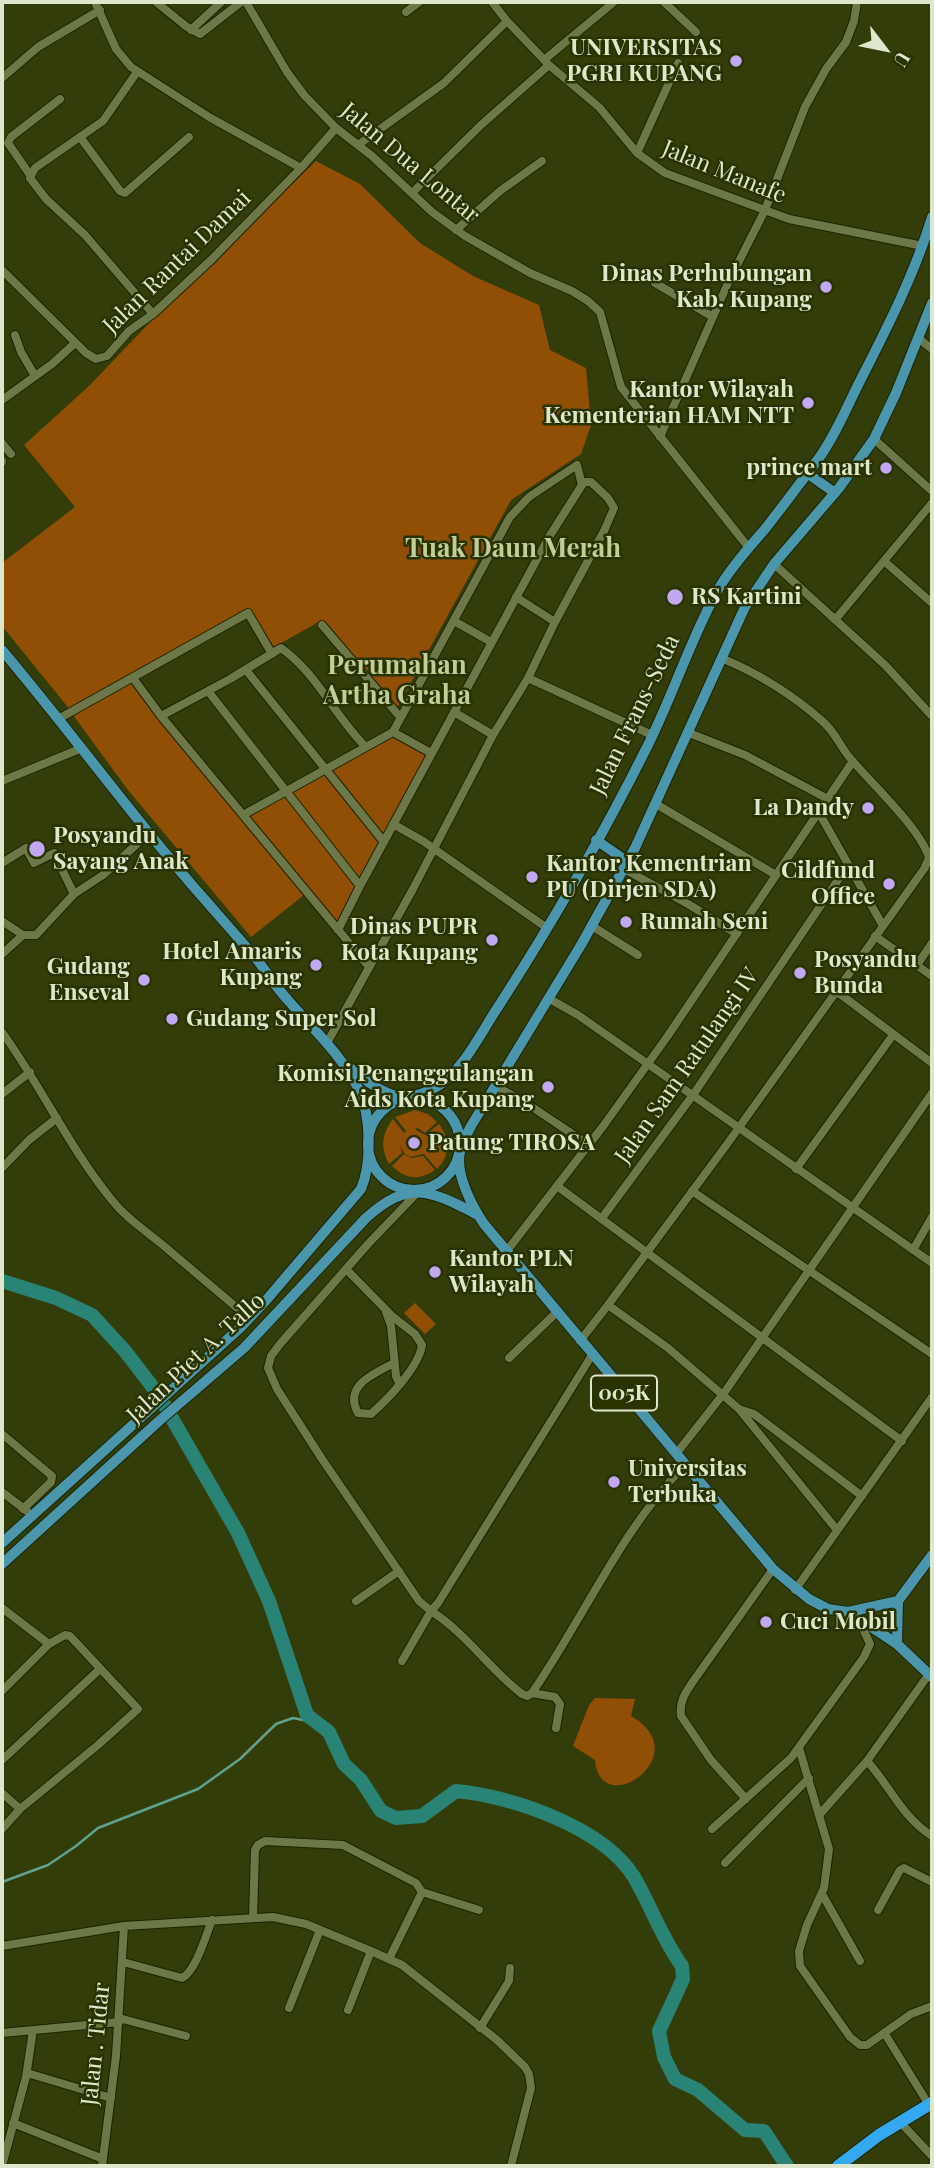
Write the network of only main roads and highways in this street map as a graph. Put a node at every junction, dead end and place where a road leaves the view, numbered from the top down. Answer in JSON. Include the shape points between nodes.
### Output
{"nodes":[{"id":1,"x":932,"y":217,"type":"edge"},
{"id":2,"x":932,"y":303,"type":"edge"},
{"id":3,"x":807,"y":473,"type":"junction"},
{"id":4,"x":835,"y":493,"type":"junction"},
{"id":5,"x":2,"y":650,"type":"edge"},
{"id":6,"x":596,"y":840,"type":"junction"},
{"id":7,"x":626,"y":866,"type":"junction"},
{"id":8,"x":344,"y":1063,"type":"junction"},
{"id":9,"x":409,"y":1098,"type":"junction"},
{"id":10,"x":367,"y":1145,"type":"junction"},
{"id":11,"x":459,"y":1154,"type":"junction"},
{"id":12,"x":419,"y":1191,"type":"junction"},
{"id":13,"x":478,"y":1215,"type":"junction"},
{"id":14,"x":2,"y":1543,"type":"edge"},
{"id":15,"x":932,"y":1555,"type":"edge"},
{"id":16,"x":2,"y":1564,"type":"edge"},
{"id":17,"x":898,"y":1601,"type":"junction"},
{"id":18,"x":849,"y":1612,"type":"junction"},
{"id":19,"x":897,"y":1644,"type":"junction"},
{"id":20,"x":931,"y":1676,"type":"edge"},
{"id":21,"x":931,"y":2104,"type":"edge"},
{"id":22,"x":840,"y":2166,"type":"edge"}],
"edges":[{"from":1,"to":3,"type":"main road","name":"Jalan Frans-Seda","via":[[888,327],[821,456]]},
{"from":2,"to":4,"type":"main road","via":[[874,439]]},
{"from":3,"to":4,"type":"main road"},
{"from":3,"to":6,"type":"main road","name":"Jalan Frans-Seda","via":[[716,593],[652,735]]},
{"from":4,"to":7,"type":"main road","via":[[774,564],[745,607]]},
{"from":5,"to":8,"type":"main road","via":[[284,997]]},
{"from":6,"to":7,"type":"main road"},
{"from":6,"to":9,"type":"main road","name":"Jalan Frans-Seda","via":[[547,928],[456,1070],[439,1086]]},
{"from":7,"to":11,"type":"main road","via":[[471,1126]]},
{"from":8,"to":9,"type":"main road","via":[[373,1087]]},
{"from":8,"to":10,"type":"main road","via":[[367,1116]]},
{"from":9,"to":10,"type":"main road","via":[[383,1110],[371,1126]]},
{"from":9,"to":11,"type":"main road","via":[[437,1104],[451,1116],[459,1134]]},
{"from":10,"to":12,"type":"main road","via":[[383,1180],[400,1189]]},
{"from":10,"to":14,"type":"main road","name":"Jalan Piet A. Tallo","via":[[361,1189],[249,1318],[88,1467],[28,1512]]},
{"from":11,"to":12,"type":"main road","via":[[445,1179]]},
{"from":11,"to":13,"type":"main road","number":"005K","via":[[462,1178]]},
{"from":12,"to":13,"type":"main road","number":"005K"},
{"from":12,"to":16,"type":"main road","name":"Jalan Piet A. Tallo","via":[[385,1201],[264,1328]]},
{"from":13,"to":18,"type":"main road","number":"005K","via":[[773,1569],[795,1590],[828,1609]]},
{"from":15,"to":17,"type":"main road"},
{"from":17,"to":18,"type":"main road"},
{"from":17,"to":19,"type":"main road"},
{"from":18,"to":19,"type":"main road","number":"005K"},
{"from":19,"to":20,"type":"main road","number":"005K"},
{"from":21,"to":22,"type":"highway"}]}
